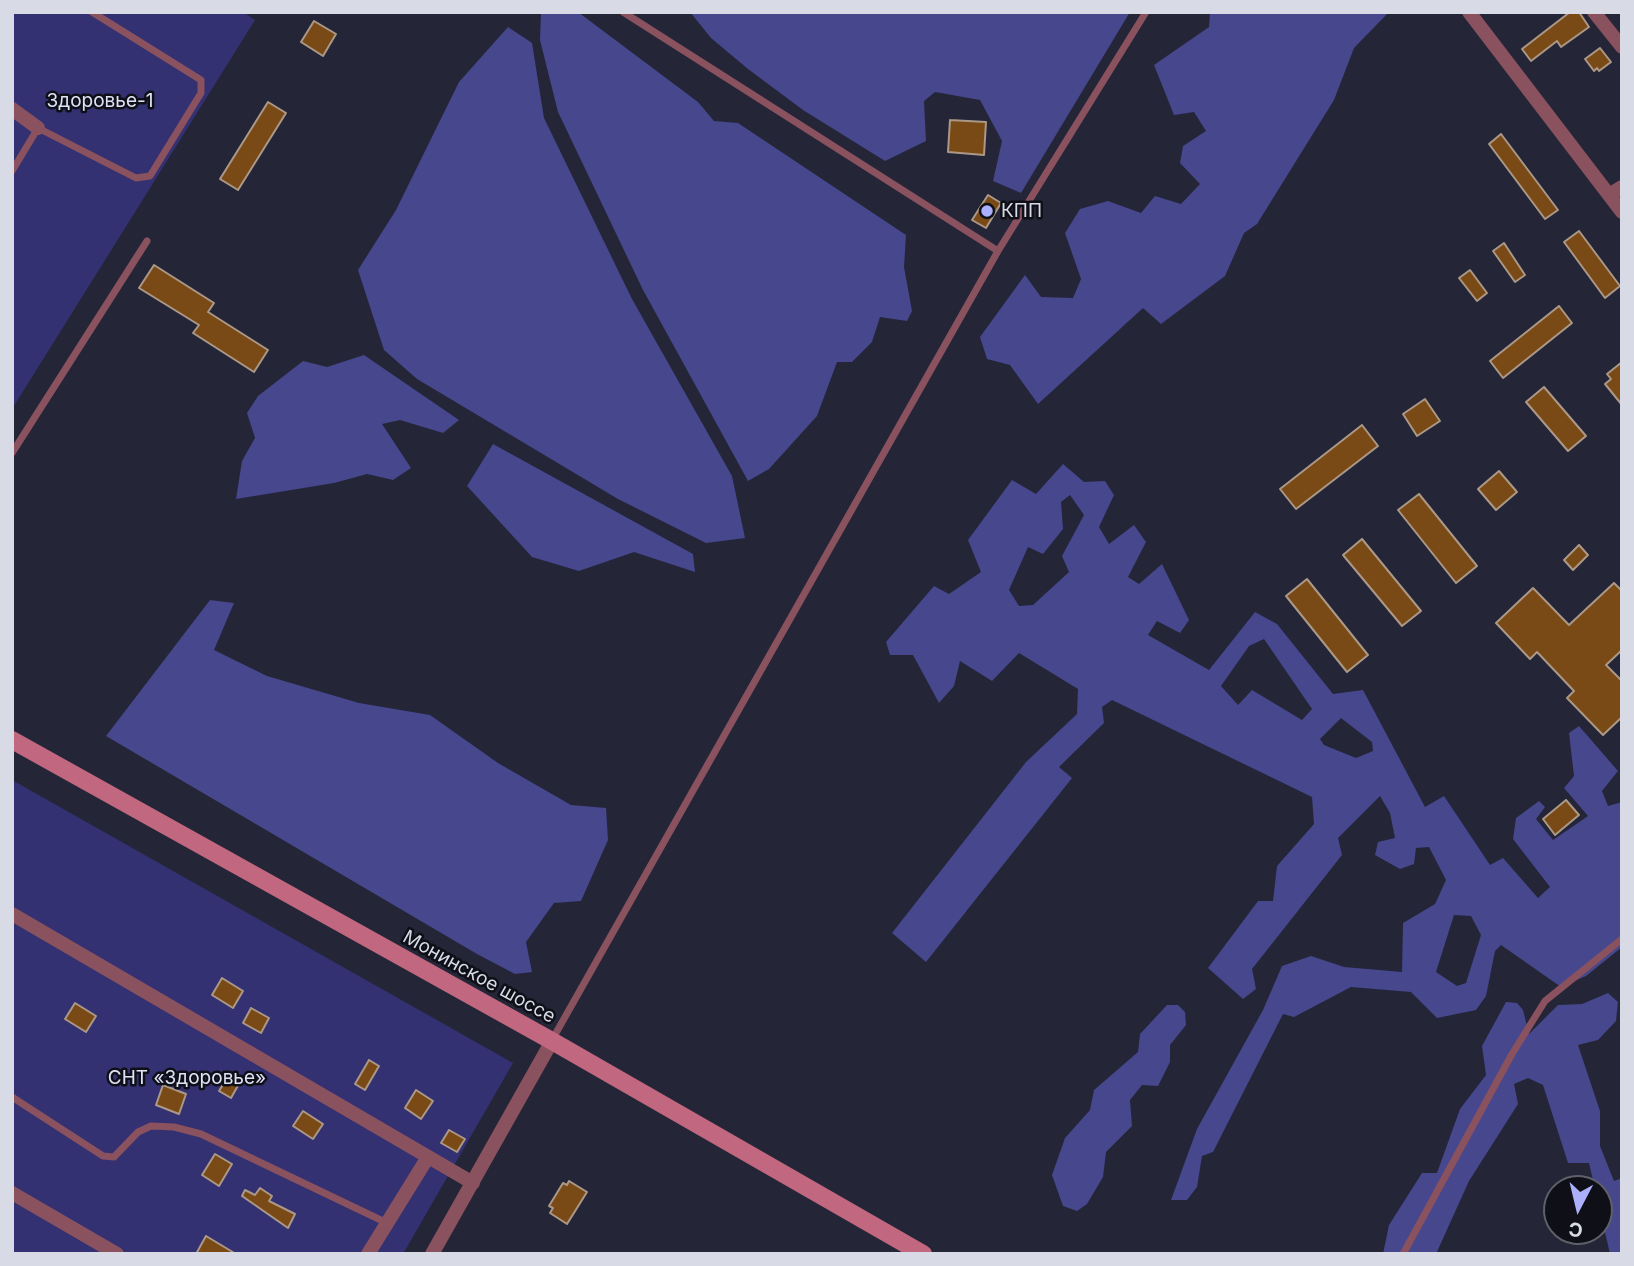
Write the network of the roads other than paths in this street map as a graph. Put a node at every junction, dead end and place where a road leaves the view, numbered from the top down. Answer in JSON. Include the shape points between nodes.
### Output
{"nodes":[{"id":1,"x":92,"y":12,"type":"edge"},
{"id":2,"x":623,"y":12,"type":"edge"},
{"id":3,"x":1146,"y":12,"type":"edge"},
{"id":4,"x":1469,"y":12,"type":"edge"},
{"id":5,"x":1594,"y":12,"type":"edge"},
{"id":6,"x":1622,"y":47,"type":"edge"},
{"id":7,"x":12,"y":109,"type":"edge"},
{"id":8,"x":38,"y":128,"type":"junction"},
{"id":9,"x":12,"y":171,"type":"edge"},
{"id":10,"x":1615,"y":191,"type":"edge"},
{"id":11,"x":1622,"y":212,"type":"edge"},
{"id":12,"x":147,"y":241,"type":"dead end"},
{"id":13,"x":998,"y":251,"type":"junction"},
{"id":14,"x":12,"y":453,"type":"edge"},
{"id":15,"x":12,"y":740,"type":"edge"},
{"id":16,"x":12,"y":914,"type":"edge"},
{"id":17,"x":1622,"y":939,"type":"edge"},
{"id":18,"x":552,"y":1041,"type":"junction"},
{"id":19,"x":12,"y":1097,"type":"edge"},
{"id":20,"x":428,"y":1157,"type":"junction"},
{"id":21,"x":473,"y":1182,"type":"junction"},
{"id":22,"x":12,"y":1192,"type":"edge"},
{"id":23,"x":387,"y":1223,"type":"junction"},
{"id":24,"x":433,"y":1253,"type":"edge"},
{"id":25,"x":117,"y":1254,"type":"edge"},
{"id":26,"x":368,"y":1254,"type":"edge"},
{"id":27,"x":923,"y":1254,"type":"edge"},
{"id":28,"x":1403,"y":1254,"type":"edge"}],
"edges":[{"from":1,"to":8,"type":"lane","via":[[201,80],[201,93],[150,176],[136,178]]},
{"from":2,"to":13,"type":"lane"},
{"from":3,"to":13,"type":"lane"},
{"from":4,"to":10,"type":"street"},
{"from":5,"to":6,"type":"street"},
{"from":7,"to":8,"type":"street"},
{"from":8,"to":9,"type":"lane"},
{"from":10,"to":11,"type":"street"},
{"from":12,"to":14,"type":"lane"},
{"from":13,"to":18,"type":"lane"},
{"from":15,"to":18,"type":"main road","name":"Монинское шоссе"},
{"from":16,"to":20,"type":"street"},
{"from":17,"to":28,"type":"lane","via":[[1545,1001]]},
{"from":18,"to":21,"type":"street"},
{"from":18,"to":27,"type":"main road","name":"Монинское шоссе"},
{"from":19,"to":23,"type":"lane","via":[[103,1156],[114,1157],[138,1132],[151,1126],[174,1127],[201,1134]]},
{"from":20,"to":21,"type":"street"},
{"from":20,"to":23,"type":"street"},
{"from":21,"to":24,"type":"street"},
{"from":22,"to":25,"type":"street"},
{"from":23,"to":26,"type":"street"}]}
